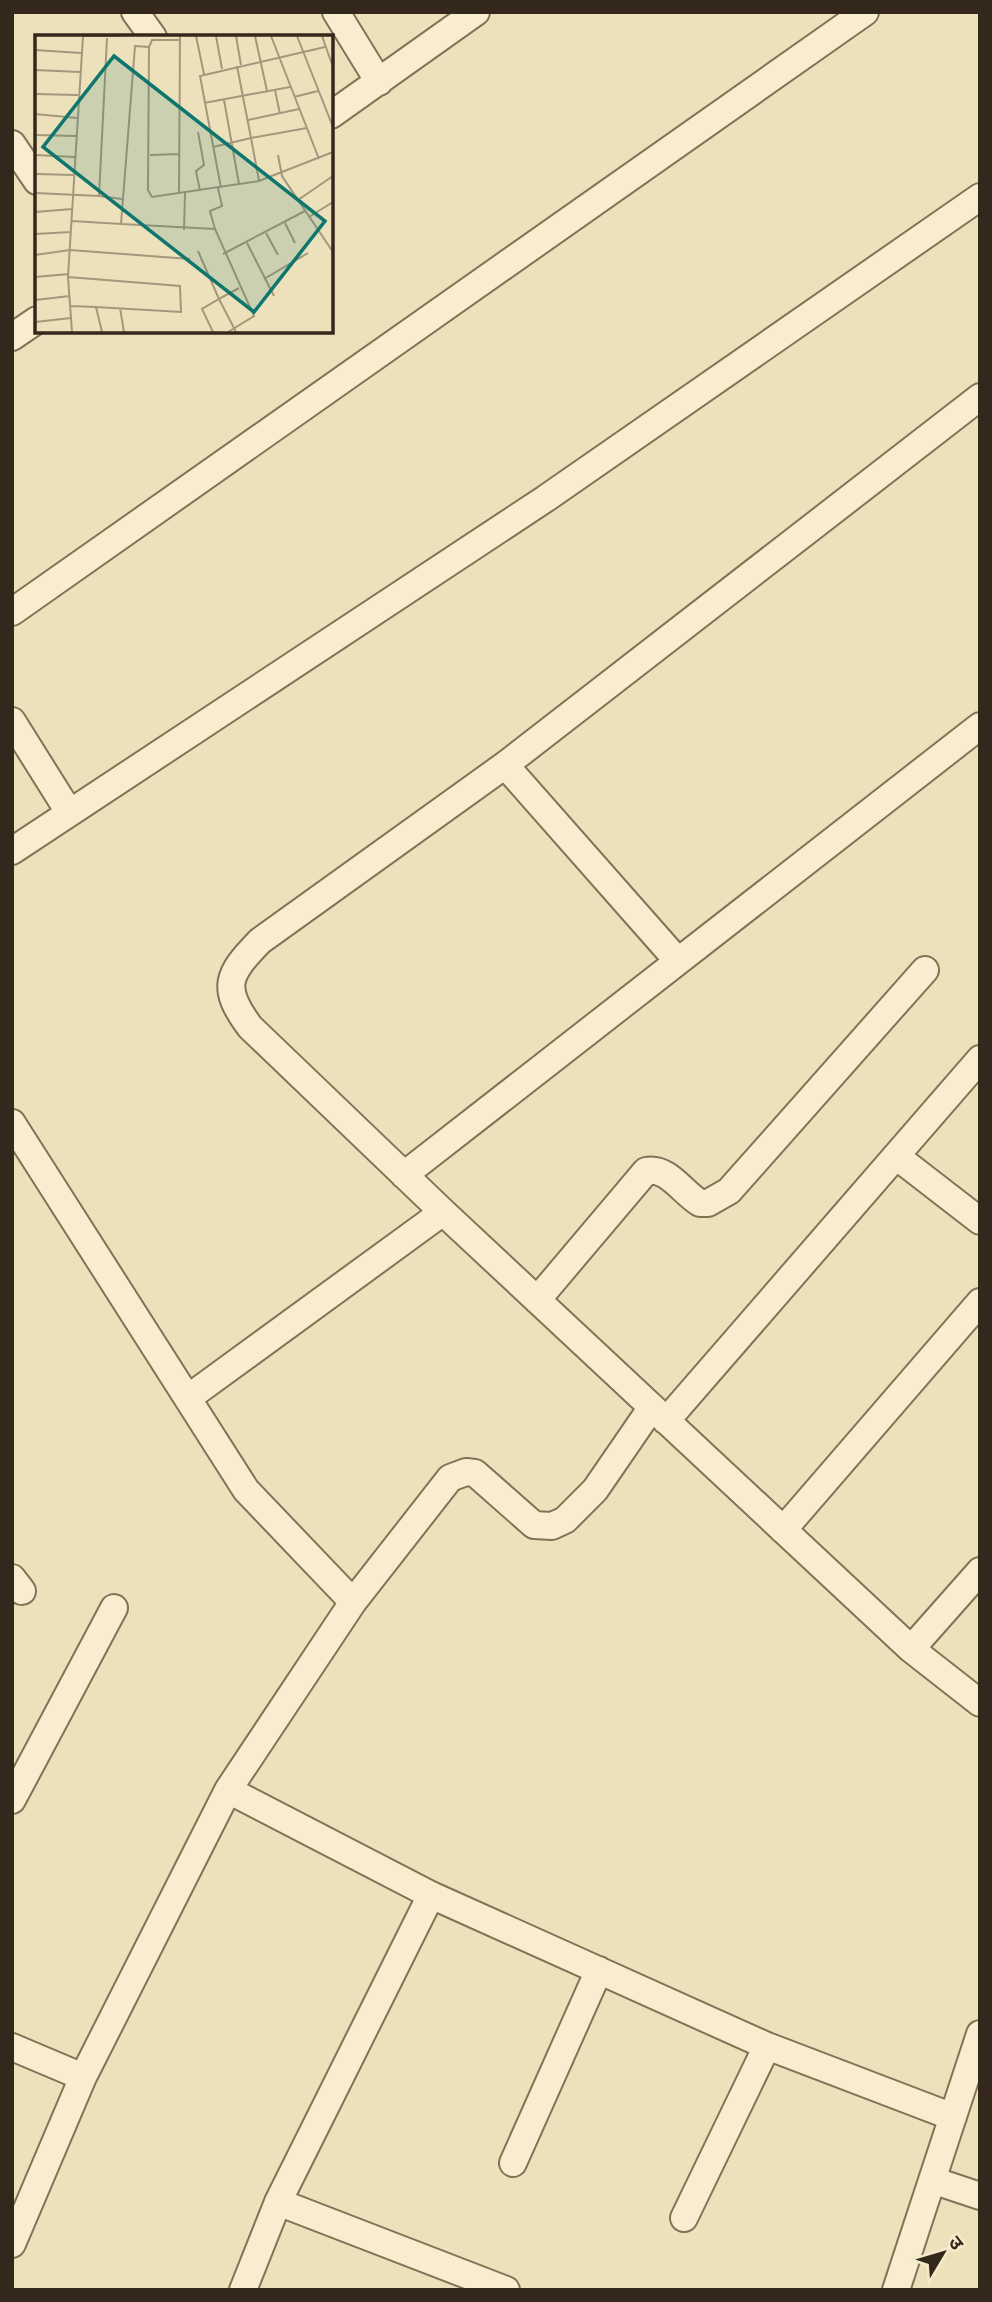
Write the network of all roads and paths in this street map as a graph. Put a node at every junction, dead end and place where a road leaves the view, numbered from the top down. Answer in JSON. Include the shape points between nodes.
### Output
{"nodes":[{"id":1,"x":135,"y":12,"type":"edge"},
{"id":2,"x":336,"y":12,"type":"edge"},
{"id":3,"x":476,"y":12,"type":"edge"},
{"id":4,"x":865,"y":12,"type":"edge"},
{"id":5,"x":152,"y":35,"type":"edge"},
{"id":6,"x":379,"y":82,"type":"junction"},
{"id":7,"x":332,"y":115,"type":"edge"},
{"id":8,"x":12,"y":144,"type":"edge"},
{"id":9,"x":35,"y":177,"type":"edge"},
{"id":10,"x":980,"y":197,"type":"edge"},
{"id":11,"x":35,"y":321,"type":"edge"},
{"id":12,"x":12,"y":337,"type":"edge"},
{"id":13,"x":980,"y":397,"type":"edge"},
{"id":14,"x":12,"y":611,"type":"edge"},
{"id":15,"x":12,"y":721,"type":"edge"},
{"id":16,"x":980,"y":726,"type":"edge"},
{"id":17,"x":505,"y":765,"type":"junction"},
{"id":18,"x":69,"y":812,"type":"junction"},
{"id":19,"x":12,"y":851,"type":"edge"},
{"id":20,"x":677,"y":960,"type":"junction"},
{"id":21,"x":925,"y":970,"type":"dead end"},
{"id":22,"x":980,"y":1059,"type":"edge"},
{"id":23,"x":12,"y":1123,"type":"edge"},
{"id":24,"x":896,"y":1156,"type":"junction"},
{"id":25,"x":404,"y":1175,"type":"junction"},
{"id":26,"x":443,"y":1212,"type":"junction"},
{"id":27,"x":980,"y":1221,"type":"edge"},
{"id":28,"x":537,"y":1300,"type":"junction"},
{"id":29,"x":980,"y":1302,"type":"edge"},
{"id":30,"x":188,"y":1398,"type":"junction"},
{"id":31,"x":659,"y":1415,"type":"junction"},
{"id":32,"x":783,"y":1530,"type":"junction"},
{"id":33,"x":980,"y":1571,"type":"edge"},
{"id":34,"x":353,"y":1602,"type":"junction"},
{"id":35,"x":114,"y":1608,"type":"dead end"},
{"id":36,"x":911,"y":1649,"type":"junction"},
{"id":37,"x":980,"y":1703,"type":"edge"},
{"id":38,"x":228,"y":1790,"type":"junction"},
{"id":39,"x":12,"y":1800,"type":"edge"},
{"id":40,"x":431,"y":1895,"type":"junction"},
{"id":41,"x":599,"y":1970,"type":"junction"},
{"id":42,"x":980,"y":2034,"type":"edge"},
{"id":43,"x":767,"y":2046,"type":"junction"},
{"id":44,"x":12,"y":2047,"type":"edge"},
{"id":45,"x":83,"y":2077,"type":"junction"},
{"id":46,"x":953,"y":2117,"type":"junction"},
{"id":47,"x":513,"y":2163,"type":"dead end"},
{"id":48,"x":932,"y":2179,"type":"junction"},
{"id":49,"x":980,"y":2196,"type":"edge"},
{"id":50,"x":278,"y":2202,"type":"junction"},
{"id":51,"x":684,"y":2218,"type":"dead end"},
{"id":52,"x":12,"y":2244,"type":"edge"},
{"id":53,"x":243,"y":2290,"type":"edge"},
{"id":54,"x":506,"y":2290,"type":"edge"},
{"id":55,"x":896,"y":2290,"type":"edge"}],
"edges":[{"from":1,"to":5,"type":"street"},
{"from":2,"to":6,"type":"street"},
{"from":3,"to":6,"type":"street"},
{"from":4,"to":14,"type":"street"},
{"from":6,"to":7,"type":"street"},
{"from":8,"to":9,"type":"street"},
{"from":10,"to":18,"type":"street","via":[[545,499]]},
{"from":11,"to":12,"type":"street"},
{"from":13,"to":17,"type":"street"},
{"from":15,"to":18,"type":"street"},
{"from":16,"to":20,"type":"street"},
{"from":17,"to":20,"type":"street"},
{"from":17,"to":25,"type":"street","via":[[260,941],[232,976],[234,1006],[250,1027]]},
{"from":18,"to":19,"type":"street"},
{"from":20,"to":25,"type":"street"},
{"from":21,"to":28,"type":"street","via":[[730,1191],[700,1203],[663,1172],[646,1171]]},
{"from":22,"to":24,"type":"street"},
{"from":23,"to":30,"type":"street"},
{"from":24,"to":27,"type":"street"},
{"from":24,"to":31,"type":"street"},
{"from":25,"to":26,"type":"street"},
{"from":26,"to":28,"type":"street"},
{"from":26,"to":30,"type":"street"},
{"from":28,"to":31,"type":"street"},
{"from":29,"to":32,"type":"street"},
{"from":30,"to":34,"type":"street","via":[[246,1490]]},
{"from":31,"to":32,"type":"street"},
{"from":31,"to":34,"type":"street","via":[[595,1490],[552,1527],[534,1525],[475,1473],[450,1478]]},
{"from":32,"to":36,"type":"street"},
{"from":33,"to":36,"type":"street"},
{"from":34,"to":38,"type":"street"},
{"from":35,"to":39,"type":"street"},
{"from":36,"to":37,"type":"street"},
{"from":38,"to":40,"type":"street"},
{"from":38,"to":45,"type":"street"},
{"from":40,"to":41,"type":"street"},
{"from":40,"to":50,"type":"street"},
{"from":41,"to":43,"type":"street"},
{"from":41,"to":47,"type":"street"},
{"from":42,"to":46,"type":"street"},
{"from":43,"to":46,"type":"street"},
{"from":43,"to":51,"type":"street"},
{"from":44,"to":45,"type":"street"},
{"from":45,"to":52,"type":"street"},
{"from":46,"to":48,"type":"street"},
{"from":48,"to":49,"type":"street"},
{"from":48,"to":55,"type":"street"},
{"from":50,"to":53,"type":"street"},
{"from":50,"to":54,"type":"street"}]}
